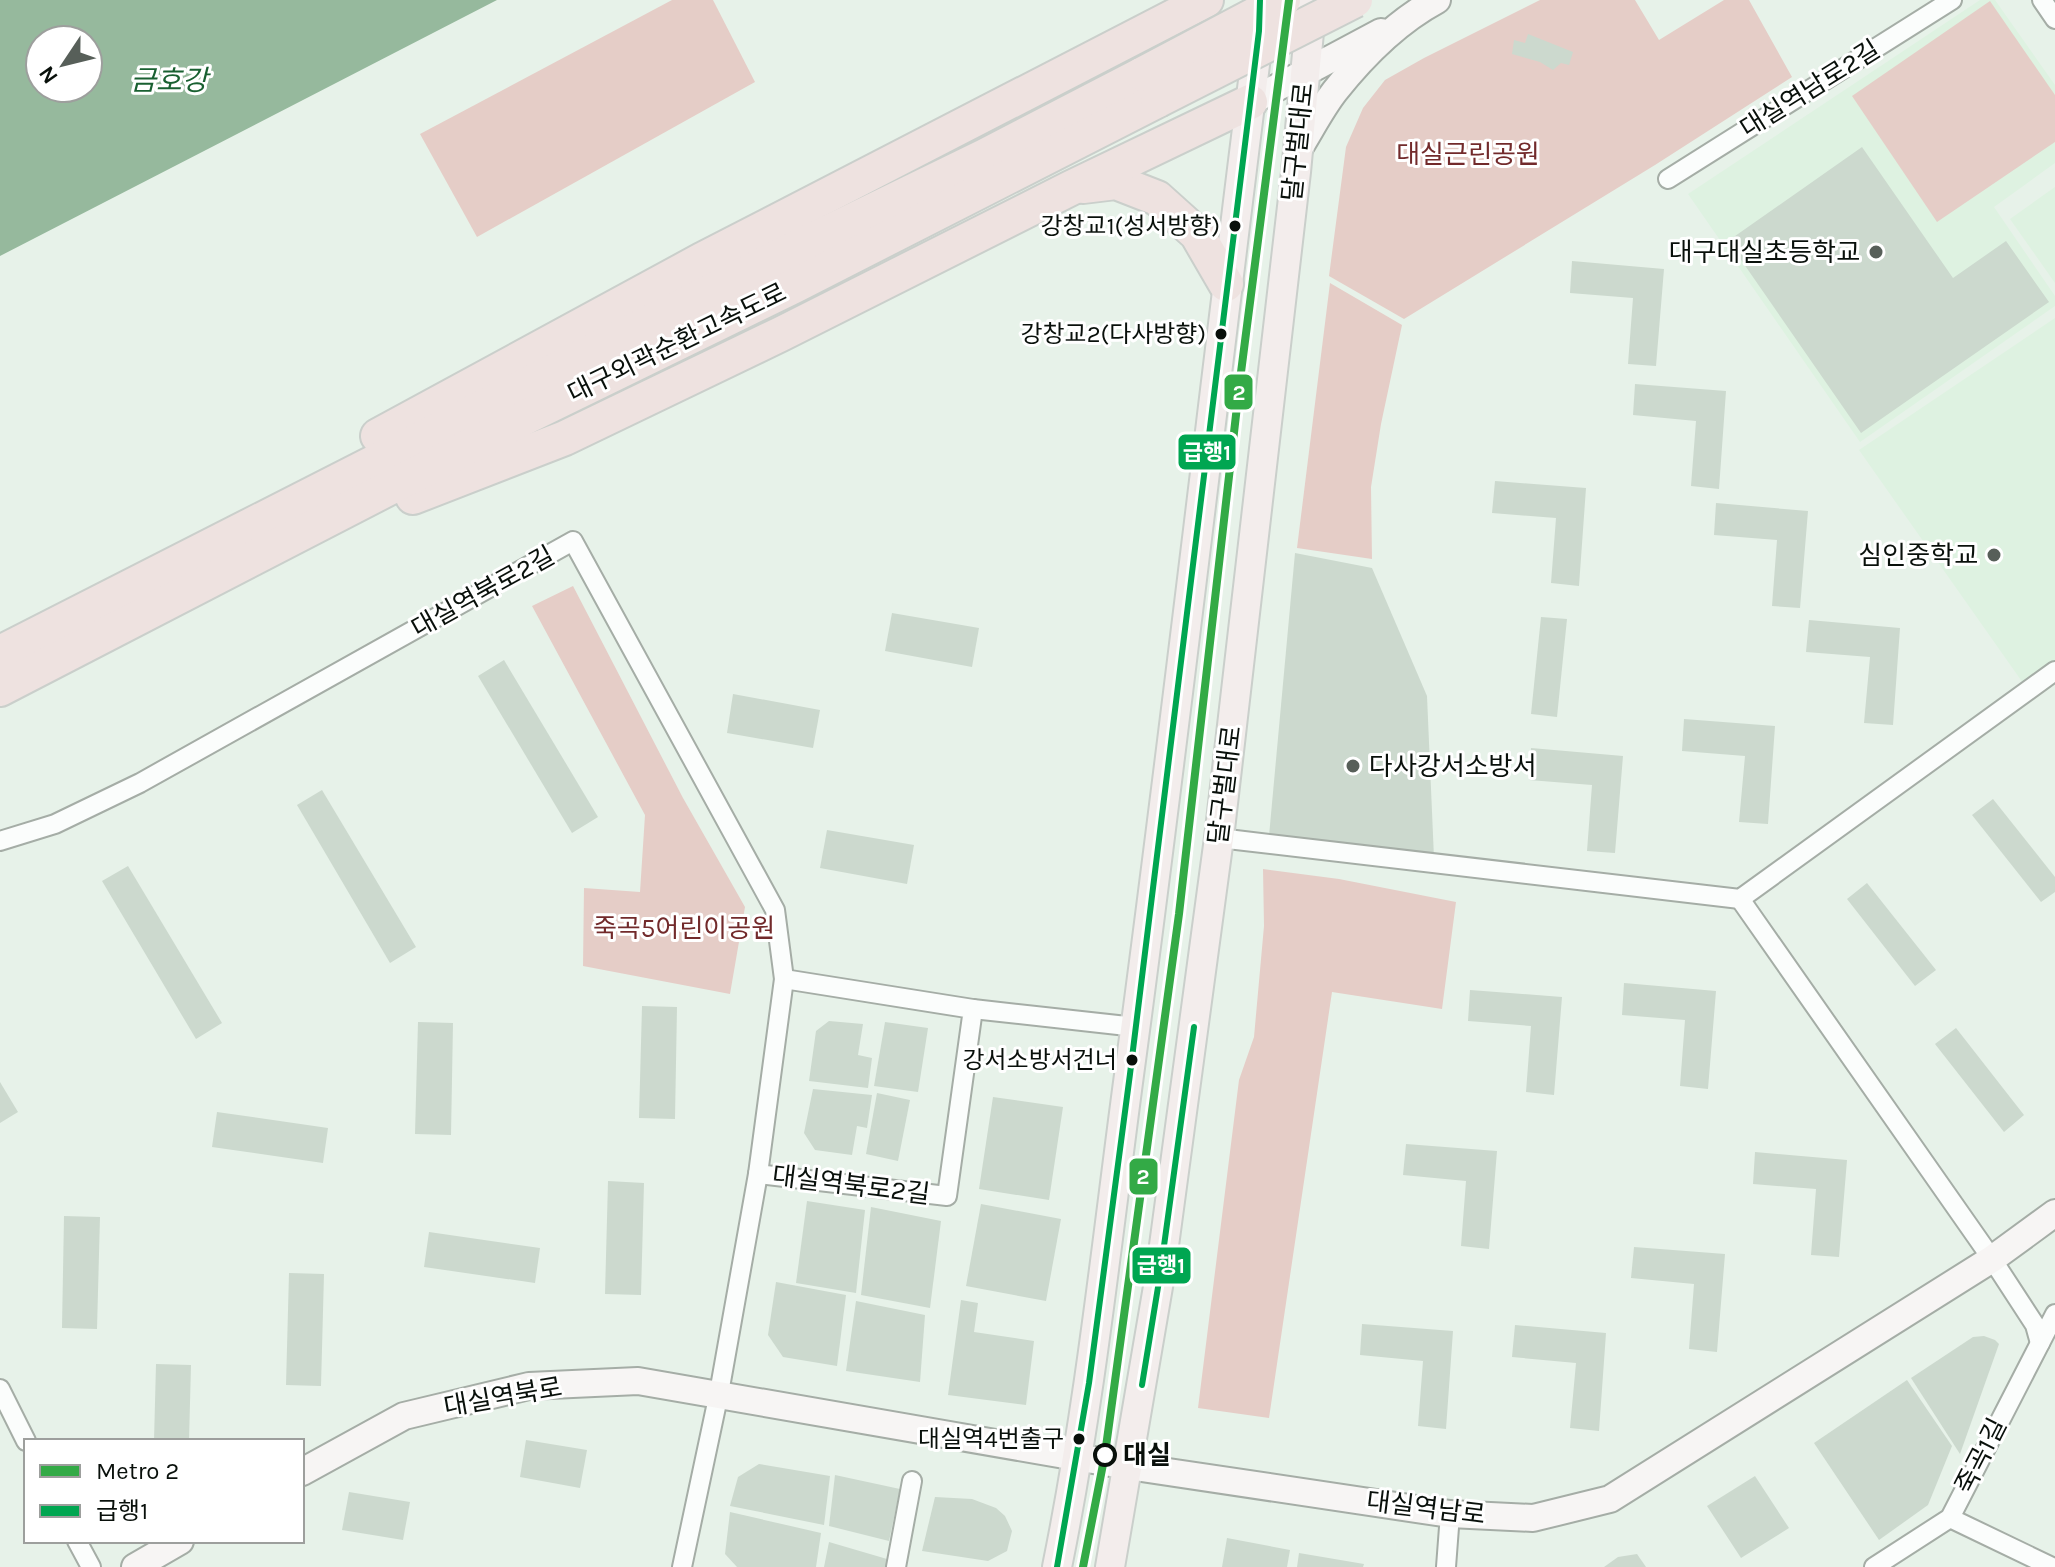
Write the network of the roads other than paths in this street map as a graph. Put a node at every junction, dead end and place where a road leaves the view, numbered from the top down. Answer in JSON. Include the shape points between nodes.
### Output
{"nodes":[{"id":1,"x":1206,"y":0,"type":"edge"},
{"id":2,"x":1260,"y":0,"type":"edge"},
{"id":3,"x":1283,"y":0,"type":"edge"},
{"id":4,"x":1312,"y":0,"type":"edge"},
{"id":5,"x":1355,"y":0,"type":"edge"},
{"id":6,"x":1437,"y":0,"type":"edge"},
{"id":7,"x":1952,"y":0,"type":"edge"},
{"id":8,"x":2042,"y":0,"type":"edge"},
{"id":9,"x":1408,"y":18,"type":"junction"},
{"id":10,"x":2055,"y":19,"type":"edge"},
{"id":11,"x":1305,"y":73,"type":"junction"},
{"id":12,"x":1150,"y":87,"type":"junction"},
{"id":13,"x":1250,"y":102,"type":"junction"},
{"id":14,"x":1298,"y":150,"type":"junction"},
{"id":15,"x":1668,"y":179,"type":"dead end"},
{"id":16,"x":1071,"y":188,"type":"junction"},
{"id":17,"x":1226,"y":284,"type":"junction"},
{"id":18,"x":266,"y":551,"type":"junction"},
{"id":19,"x":145,"y":578,"type":"junction"},
{"id":20,"x":0,"y":653,"type":"edge"},
{"id":21,"x":2055,"y":671,"type":"edge"},
{"id":22,"x":0,"y":689,"type":"edge"},
{"id":23,"x":1219,"y":838,"type":"junction"},
{"id":24,"x":0,"y":841,"type":"edge"},
{"id":25,"x":1740,"y":899,"type":"junction"},
{"id":26,"x":784,"y":979,"type":"junction"},
{"id":27,"x":973,"y":1009,"type":"junction"},
{"id":28,"x":1136,"y":1027,"type":"junction"},
{"id":29,"x":758,"y":1174,"type":"junction"},
{"id":30,"x":2055,"y":1213,"type":"edge"},
{"id":31,"x":1992,"y":1259,"type":"junction"},
{"id":32,"x":2055,"y":1314,"type":"edge"},
{"id":33,"x":2040,"y":1343,"type":"junction"},
{"id":34,"x":0,"y":1389,"type":"edge"},
{"id":35,"x":719,"y":1393,"type":"junction"},
{"id":36,"x":25,"y":1439,"type":"edge"},
{"id":37,"x":1078,"y":1457,"type":"junction"},
{"id":38,"x":1128,"y":1466,"type":"junction"},
{"id":39,"x":304,"y":1471,"type":"edge"},
{"id":40,"x":912,"y":1481,"type":"dead end"},
{"id":41,"x":1450,"y":1514,"type":"junction"},
{"id":42,"x":1950,"y":1518,"type":"junction"},
{"id":43,"x":78,"y":1543,"type":"edge"},
{"id":44,"x":177,"y":1543,"type":"edge"},
{"id":45,"x":91,"y":1567,"type":"edge"},
{"id":46,"x":135,"y":1567,"type":"edge"},
{"id":47,"x":684,"y":1567,"type":"edge"},
{"id":48,"x":896,"y":1567,"type":"edge"},
{"id":49,"x":1057,"y":1567,"type":"edge"},
{"id":50,"x":1110,"y":1567,"type":"edge"},
{"id":51,"x":1446,"y":1567,"type":"edge"},
{"id":52,"x":1874,"y":1567,"type":"edge"},
{"id":53,"x":2052,"y":1567,"type":"edge"}],
"edges":[{"from":1,"to":19,"type":"highway","via":[[570,330],[268,500]]},
{"from":2,"to":13,"type":"main road","name":"달구벌대로"},
{"from":3,"to":12,"type":"highway","name":"대구외곽순환고속도로","bridge":true},
{"from":4,"to":11,"type":"main road","name":"달구벌대로"},
{"from":5,"to":12,"type":"highway","name":"대구외곽순환고속도로","bridge":true},
{"from":6,"to":9,"type":"street"},
{"from":7,"to":15,"type":"street","name":"대실역남로2길"},
{"from":8,"to":10,"type":"street"},
{"from":9,"to":11,"type":"street"},
{"from":9,"to":14,"type":"street","via":[[1334,92]]},
{"from":11,"to":13,"type":"street"},
{"from":11,"to":14,"type":"main road","name":"달구벌대로"},
{"from":12,"to":18,"type":"highway","name":"대구외곽순환고속도로","via":[[794,286]]},
{"from":12,"to":19,"type":"highway","name":"대구외곽순환고속도로","via":[[983,157],[778,257]]},
{"from":13,"to":16,"type":"highway"},
{"from":13,"to":17,"type":"main road","name":"달구벌대로"},
{"from":14,"to":23,"type":"main road","name":"달구벌대로"},
{"from":16,"to":17,"type":"highway","via":[[1116,182],[1157,198],[1197,234]]},
{"from":16,"to":18,"type":"highway","via":[[565,438]]},
{"from":17,"to":28,"type":"main road","name":"달구벌대로"},
{"from":18,"to":22,"type":"highway","name":"대구외곽순환고속도로"},
{"from":19,"to":20,"type":"highway","name":"대구외곽순환고속도로"},
{"from":21,"to":25,"type":"street"},
{"from":23,"to":25,"type":"street"},
{"from":23,"to":38,"type":"main road","name":"달구벌대로","via":[[1160,1275]]},
{"from":24,"to":26,"type":"street","name":"대실역북로2길","via":[[55,824],[140,783],[573,541],[775,910]]},
{"from":25,"to":31,"type":"street"},
{"from":26,"to":27,"type":"street"},
{"from":26,"to":29,"type":"street","name":"대실역북로2길"},
{"from":27,"to":28,"type":"street"},
{"from":27,"to":29,"type":"street","name":"대실역북로2길","via":[[947,1196]]},
{"from":28,"to":37,"type":"main road","name":"달구벌대로"},
{"from":29,"to":35,"type":"street","name":"대실역북로2길"},
{"from":30,"to":31,"type":"street","name":"대실역남로"},
{"from":31,"to":33,"type":"street","via":[[2035,1325]]},
{"from":31,"to":41,"type":"street","name":"대실역남로","via":[[1610,1499],[1533,1518]]},
{"from":32,"to":33,"type":"street","name":"죽곡1길"},
{"from":33,"to":42,"type":"street","name":"죽곡1길"},
{"from":34,"to":36,"type":"street"},
{"from":35,"to":37,"type":"street","name":"대실역남로"},
{"from":35,"to":39,"type":"street","name":"대실역북로","via":[[638,1381],[529,1386],[404,1416]]},
{"from":35,"to":47,"type":"street","name":"대실역북로2길"},
{"from":37,"to":38,"type":"street","name":"대실역남로"},
{"from":37,"to":49,"type":"main road","name":"달구벌대로"},
{"from":38,"to":41,"type":"street","name":"대실역남로"},
{"from":38,"to":50,"type":"main road","name":"달구벌대로"},
{"from":40,"to":48,"type":"street"},
{"from":41,"to":51,"type":"street"},
{"from":42,"to":52,"type":"street","name":"죽곡1길"},
{"from":42,"to":53,"type":"street"},
{"from":43,"to":45,"type":"street"},
{"from":44,"to":46,"type":"street"}]}
